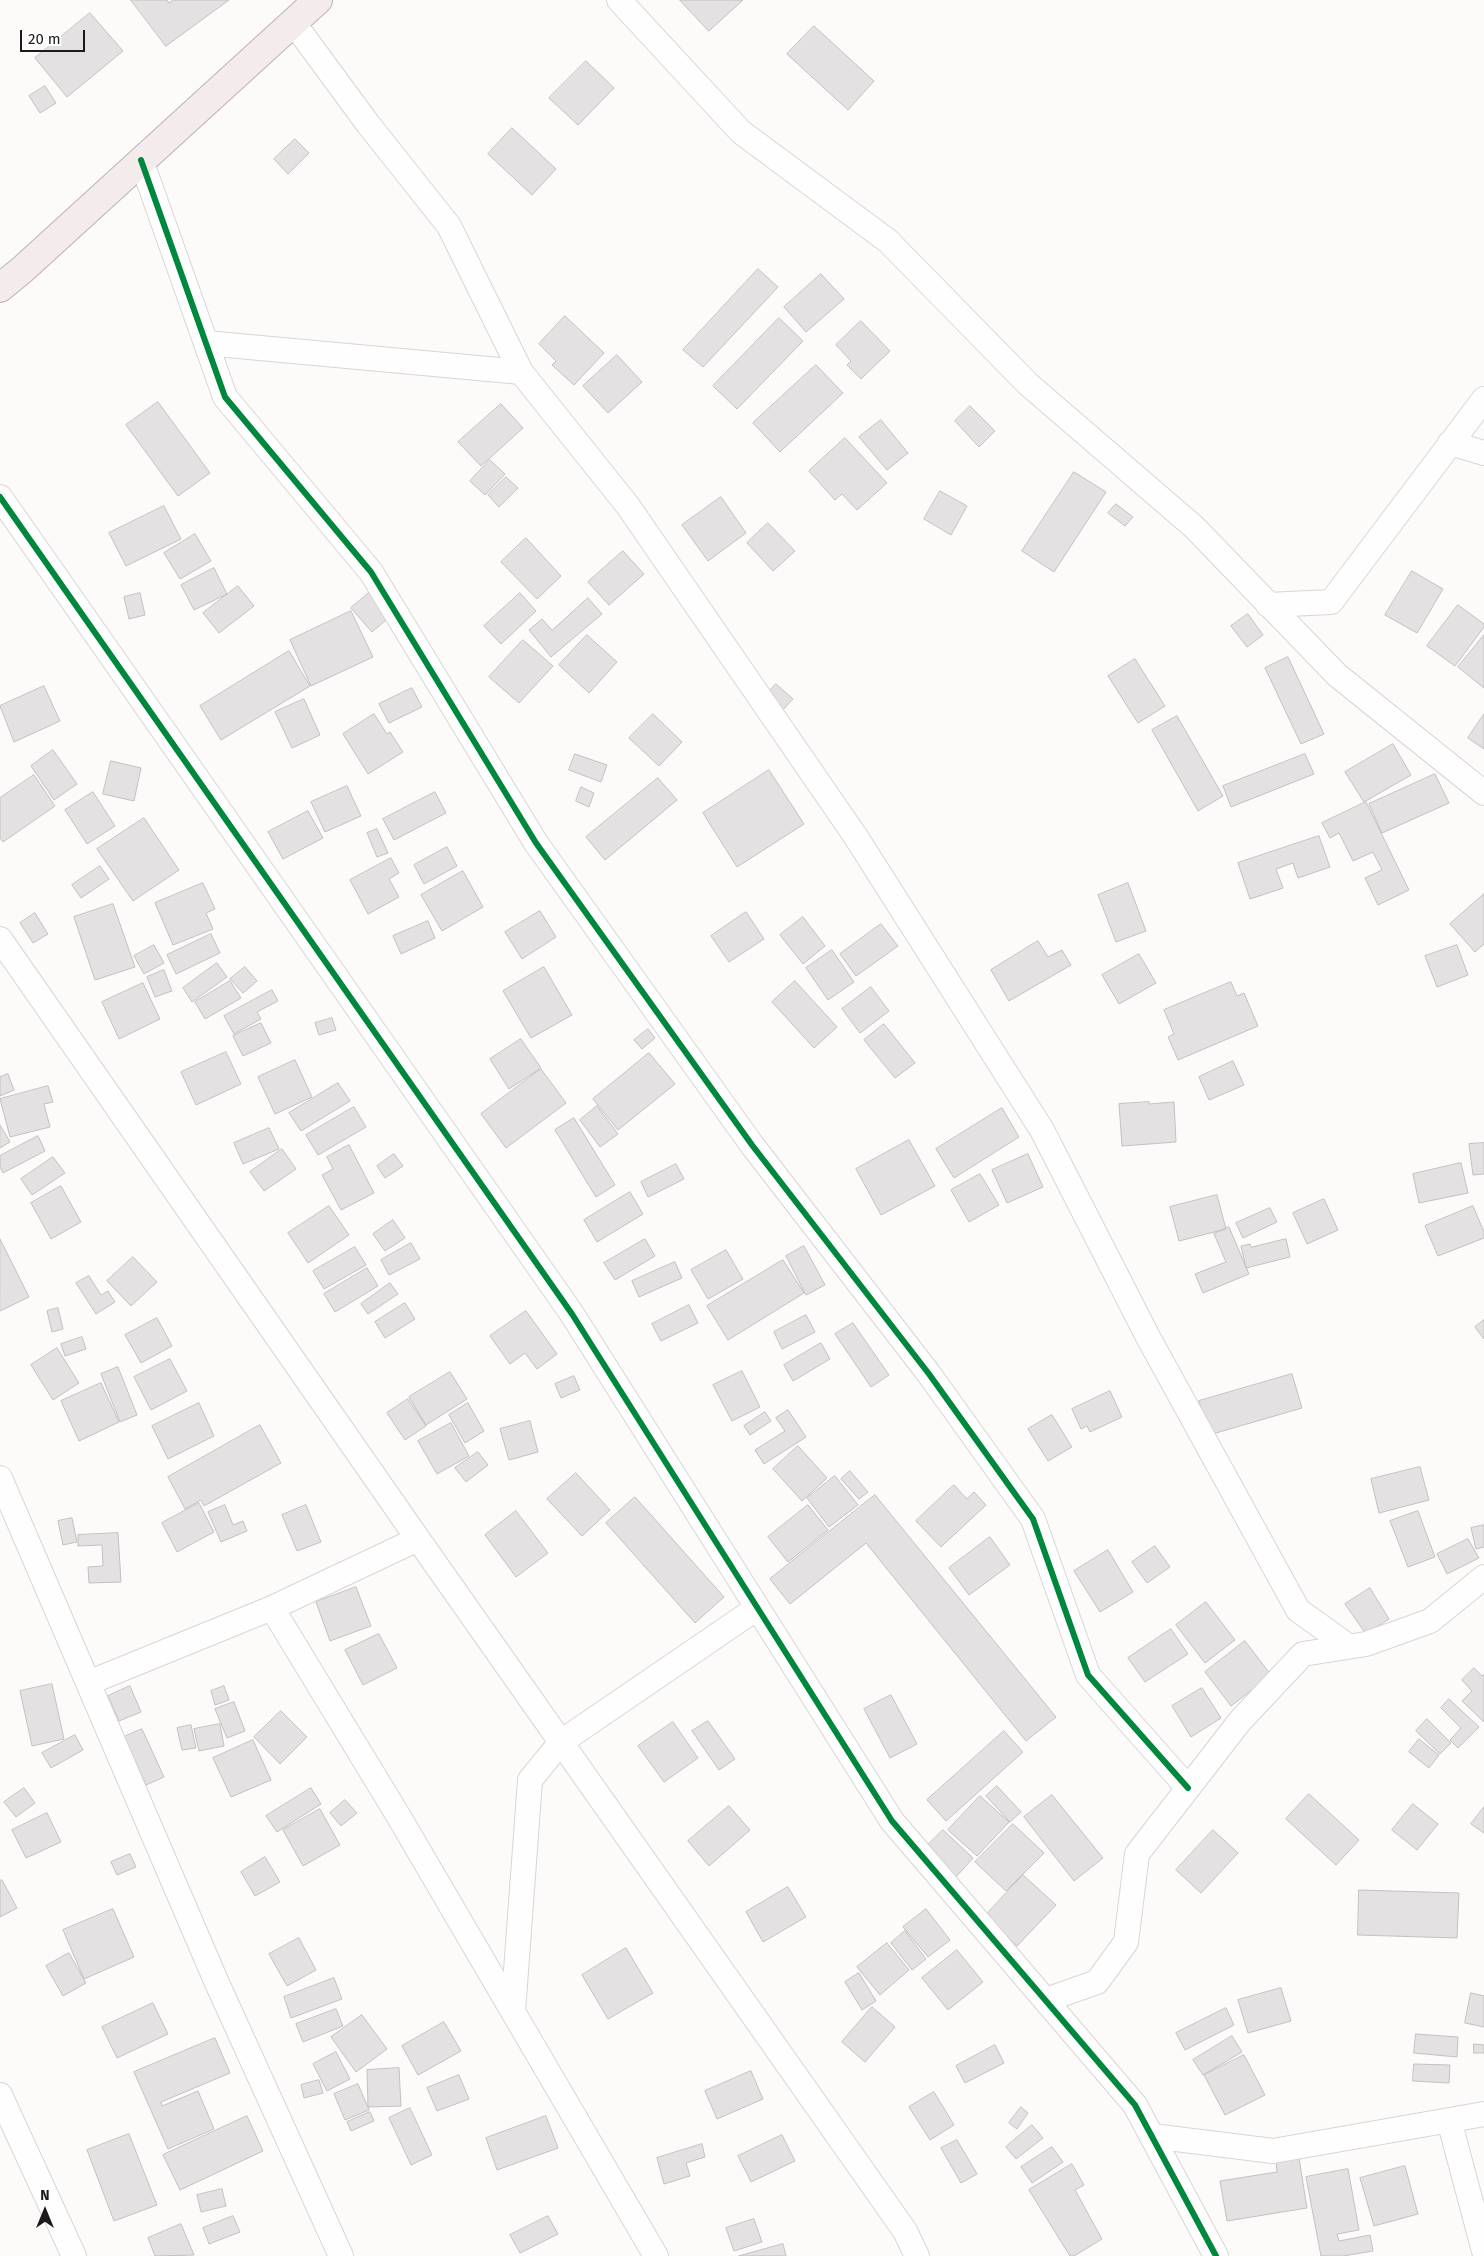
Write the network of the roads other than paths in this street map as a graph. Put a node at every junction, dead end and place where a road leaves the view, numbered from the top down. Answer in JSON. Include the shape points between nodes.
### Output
{"nodes":[{"id":1,"x":318,"y":0,"type":"edge"},
{"id":2,"x":620,"y":0,"type":"edge"},
{"id":3,"x":293,"y":22,"type":"junction"},
{"id":4,"x":141,"y":160,"type":"junction"},
{"id":5,"x":0,"y":288,"type":"edge"},
{"id":6,"x":206,"y":343,"type":"junction"},
{"id":7,"x":521,"y":372,"type":"junction"},
{"id":8,"x":1484,"y":399,"type":"edge"},
{"id":9,"x":1450,"y":443,"type":"junction"},
{"id":10,"x":1484,"y":453,"type":"edge"},
{"id":11,"x":0,"y":497,"type":"edge"},
{"id":12,"x":1268,"y":605,"type":"junction"},
{"id":13,"x":1484,"y":793,"type":"edge"},
{"id":14,"x":0,"y":939,"type":"edge"},
{"id":15,"x":0,"y":1478,"type":"edge"},
{"id":16,"x":418,"y":1539,"type":"junction"},
{"id":17,"x":1484,"y":1576,"type":"edge"},
{"id":18,"x":272,"y":1608,"type":"junction"},
{"id":19,"x":757,"y":1608,"type":"junction"},
{"id":20,"x":1348,"y":1646,"type":"junction"},
{"id":21,"x":88,"y":1683,"type":"junction"},
{"id":22,"x":561,"y":1742,"type":"junction"},
{"id":23,"x":1188,"y":1788,"type":"junction"},
{"id":24,"x":1046,"y":2000,"type":"junction"},
{"id":25,"x":513,"y":2012,"type":"junction"},
{"id":26,"x":0,"y":2095,"type":"edge"},
{"id":27,"x":1484,"y":2114,"type":"edge"},
{"id":28,"x":1449,"y":2120,"type":"junction"},
{"id":29,"x":1152,"y":2136,"type":"junction"},
{"id":30,"x":1484,"y":2251,"type":"edge"},
{"id":31,"x":74,"y":2256,"type":"edge"},
{"id":32,"x":341,"y":2256,"type":"edge"},
{"id":33,"x":656,"y":2256,"type":"edge"},
{"id":34,"x":917,"y":2256,"type":"edge"},
{"id":35,"x":1216,"y":2256,"type":"edge"}],
"edges":[{"from":1,"to":3,"type":"main road"},
{"from":2,"to":12,"type":"street","via":[[741,132],[888,241],[1028,384],[1194,527]]},
{"from":3,"to":4,"type":"main road"},
{"from":3,"to":7,"type":"street","via":[[449,226]]},
{"from":4,"to":5,"type":"main road"},
{"from":4,"to":6,"type":"street"},
{"from":6,"to":7,"type":"street"},
{"from":6,"to":23,"type":"street","via":[[225,397],[371,572],[536,843],[752,1145],[929,1374],[1033,1519],[1088,1675]]},
{"from":7,"to":20,"type":"street","via":[[628,506],[856,837],[1042,1130],[1148,1337],[1298,1610]]},
{"from":8,"to":9,"type":"street"},
{"from":9,"to":10,"type":"street"},
{"from":9,"to":12,"type":"street","via":[[1331,602]]},
{"from":11,"to":19,"type":"street","via":[[572,1314]]},
{"from":12,"to":13,"type":"street","via":[[1337,675]]},
{"from":14,"to":16,"type":"street"},
{"from":15,"to":21,"type":"street"},
{"from":16,"to":18,"type":"street"},
{"from":16,"to":22,"type":"street"},
{"from":17,"to":20,"type":"street","via":[[1430,1621],[1366,1644]]},
{"from":18,"to":21,"type":"street"},
{"from":18,"to":25,"type":"street"},
{"from":19,"to":22,"type":"street"},
{"from":19,"to":24,"type":"street","via":[[892,1821]]},
{"from":20,"to":23,"type":"street","via":[[1302,1654],[1240,1721]]},
{"from":21,"to":32,"type":"street","via":[[217,1983]]},
{"from":22,"to":25,"type":"street","via":[[530,1780]]},
{"from":22,"to":34,"type":"street","via":[[905,2232]]},
{"from":23,"to":24,"type":"street","via":[[1137,1854],[1126,1942],[1097,1982]]},
{"from":24,"to":29,"type":"street","via":[[1135,2105]]},
{"from":25,"to":33,"type":"street"},
{"from":26,"to":31,"type":"street"},
{"from":27,"to":28,"type":"street"},
{"from":28,"to":29,"type":"street","via":[[1273,2151]]},
{"from":28,"to":30,"type":"street"},
{"from":29,"to":35,"type":"street"}]}
